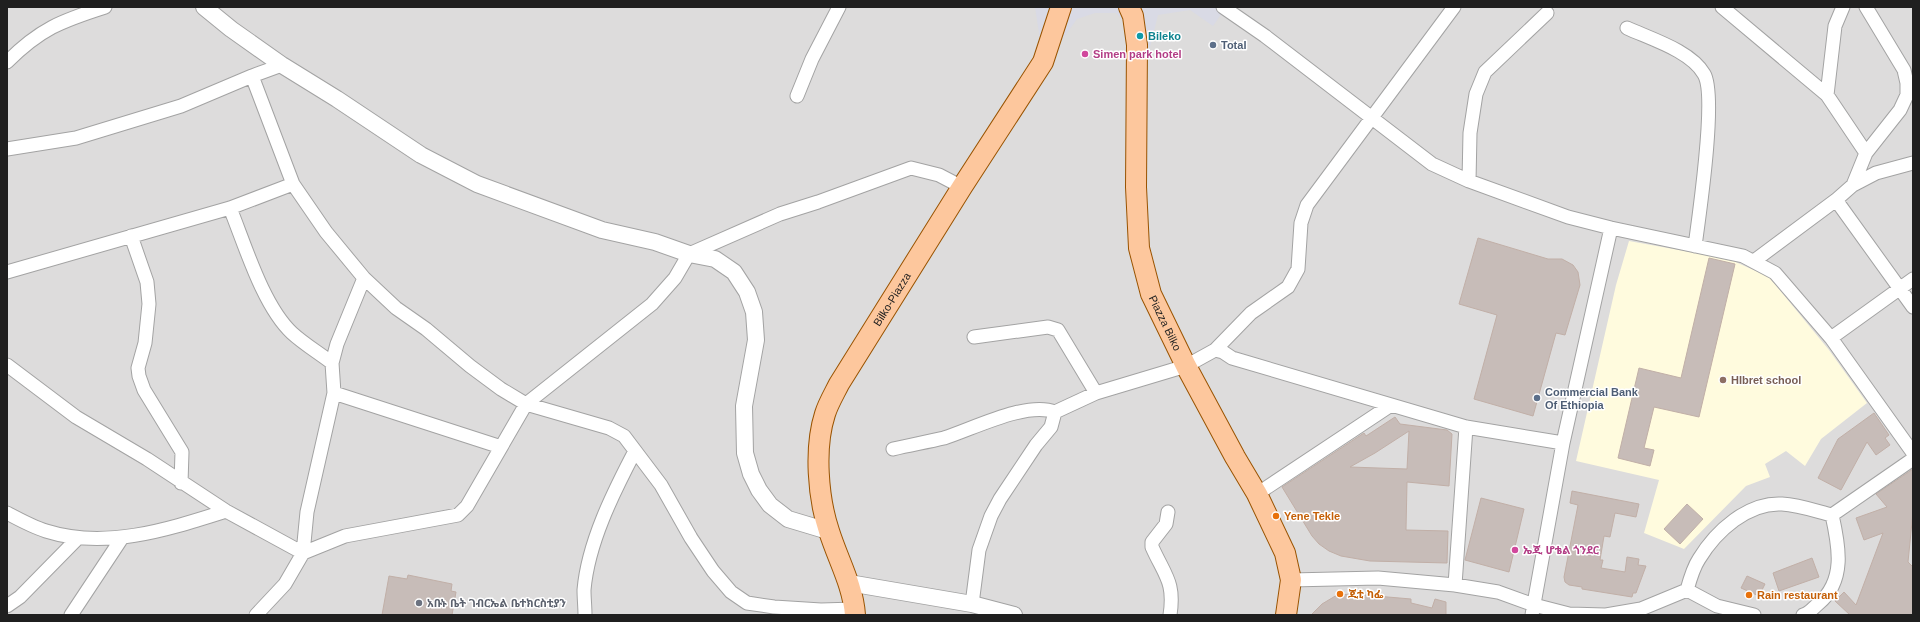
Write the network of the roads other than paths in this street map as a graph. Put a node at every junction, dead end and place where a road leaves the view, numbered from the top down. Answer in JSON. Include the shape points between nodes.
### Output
{"nodes":[{"id":1,"x":105,"y":7,"type":"edge"},
{"id":2,"x":204,"y":7,"type":"edge"},
{"id":3,"x":839,"y":7,"type":"edge"},
{"id":4,"x":1061,"y":7,"type":"edge"},
{"id":5,"x":1128,"y":7,"type":"edge"},
{"id":6,"x":1223,"y":7,"type":"edge"},
{"id":7,"x":1454,"y":7,"type":"edge"},
{"id":8,"x":1722,"y":7,"type":"edge"},
{"id":9,"x":1843,"y":7,"type":"edge"},
{"id":10,"x":1866,"y":7,"type":"edge"},
{"id":11,"x":1548,"y":12,"type":"dead end"},
{"id":12,"x":1627,"y":28,"type":"dead end"},
{"id":13,"x":7,"y":62,"type":"edge"},
{"id":14,"x":282,"y":65,"type":"junction"},
{"id":15,"x":252,"y":76,"type":"junction"},
{"id":16,"x":1827,"y":95,"type":"junction"},
{"id":17,"x":798,"y":96,"type":"dead end"},
{"id":18,"x":1371,"y":116,"type":"junction"},
{"id":19,"x":7,"y":149,"type":"edge"},
{"id":20,"x":1866,"y":153,"type":"junction"},
{"id":21,"x":1913,"y":163,"type":"edge"},
{"id":22,"x":1469,"y":181,"type":"junction"},
{"id":23,"x":293,"y":184,"type":"junction"},
{"id":24,"x":1853,"y":185,"type":"junction"},
{"id":25,"x":962,"y":187,"type":"junction"},
{"id":26,"x":1836,"y":200,"type":"junction"},
{"id":27,"x":230,"y":208,"type":"junction"},
{"id":28,"x":1611,"y":228,"type":"junction"},
{"id":29,"x":131,"y":236,"type":"junction"},
{"id":30,"x":1695,"y":246,"type":"junction"},
{"id":31,"x":689,"y":254,"type":"junction"},
{"id":32,"x":1754,"y":261,"type":"junction"},
{"id":33,"x":7,"y":272,"type":"edge"},
{"id":34,"x":364,"y":278,"type":"junction"},
{"id":35,"x":1913,"y":279,"type":"edge"},
{"id":36,"x":1899,"y":289,"type":"junction"},
{"id":37,"x":1913,"y":307,"type":"edge"},
{"id":38,"x":974,"y":337,"type":"dead end"},
{"id":39,"x":1831,"y":338,"type":"junction"},
{"id":40,"x":1215,"y":350,"type":"junction"},
{"id":41,"x":332,"y":363,"type":"junction"},
{"id":42,"x":7,"y":365,"type":"edge"},
{"id":43,"x":1186,"y":366,"type":"junction"},
{"id":44,"x":334,"y":393,"type":"junction"},
{"id":45,"x":1096,"y":393,"type":"junction"},
{"id":46,"x":526,"y":404,"type":"junction"},
{"id":47,"x":1391,"y":404,"type":"junction"},
{"id":48,"x":1055,"y":412,"type":"junction"},
{"id":49,"x":1466,"y":427,"type":"junction"},
{"id":50,"x":1563,"y":443,"type":"junction"},
{"id":51,"x":501,"y":447,"type":"junction"},
{"id":52,"x":893,"y":449,"type":"dead end"},
{"id":53,"x":635,"y":451,"type":"junction"},
{"id":54,"x":1913,"y":453,"type":"edge"},
{"id":55,"x":1913,"y":459,"type":"edge"},
{"id":56,"x":181,"y":483,"type":"junction"},
{"id":57,"x":1257,"y":494,"type":"junction"},
{"id":58,"x":226,"y":511,"type":"junction"},
{"id":59,"x":1168,"y":512,"type":"dead end"},
{"id":60,"x":7,"y":514,"type":"edge"},
{"id":61,"x":1832,"y":515,"type":"junction"},
{"id":62,"x":828,"y":531,"type":"junction"},
{"id":63,"x":78,"y":538,"type":"junction"},
{"id":64,"x":122,"y":538,"type":"junction"},
{"id":65,"x":303,"y":553,"type":"junction"},
{"id":66,"x":1291,"y":580,"type":"junction"},
{"id":67,"x":849,"y":583,"type":"junction"},
{"id":68,"x":1455,"y":585,"type":"junction"},
{"id":69,"x":1687,"y":590,"type":"junction"},
{"id":70,"x":7,"y":606,"type":"edge"},
{"id":71,"x":978,"y":609,"type":"edge"},
{"id":72,"x":1533,"y":610,"type":"edge"},
{"id":73,"x":855,"y":612,"type":"edge"},
{"id":74,"x":71,"y":615,"type":"edge"},
{"id":75,"x":256,"y":615,"type":"edge"},
{"id":76,"x":585,"y":615,"type":"edge"},
{"id":77,"x":1014,"y":615,"type":"edge"},
{"id":78,"x":1170,"y":615,"type":"edge"},
{"id":79,"x":1286,"y":615,"type":"edge"},
{"id":80,"x":1605,"y":615,"type":"edge"},
{"id":81,"x":1754,"y":615,"type":"edge"},
{"id":82,"x":1803,"y":615,"type":"edge"}],
"edges":[{"from":1,"to":13,"type":"street","via":[[64,20],[36,36]]},
{"from":2,"to":14,"type":"street"},
{"from":3,"to":17,"type":"street","via":[[812,59]]},
{"from":4,"to":25,"type":"main road","name":"Bilko-Piazza","via":[[1043,62]]},
{"from":5,"to":43,"type":"main road","name":"Piazza Bilko","via":[[1133,16],[1137,45],[1136,187],[1139,248],[1151,294]]},
{"from":6,"to":18,"type":"street"},
{"from":7,"to":18,"type":"street"},
{"from":8,"to":16,"type":"street"},
{"from":9,"to":16,"type":"street","via":[[1835,26]]},
{"from":10,"to":20,"type":"street","via":[[1904,70],[1907,95],[1900,110]]},
{"from":11,"to":22,"type":"street","via":[[1485,72],[1476,94],[1470,133]]},
{"from":12,"to":30,"type":"street","via":[[1689,56],[1705,75],[1709,95],[1706,157]]},
{"from":14,"to":15,"type":"street"},
{"from":14,"to":31,"type":"street","via":[[421,155],[477,184],[602,230],[655,242]]},
{"from":15,"to":19,"type":"street","via":[[181,106],[83,136]]},
{"from":15,"to":23,"type":"street"},
{"from":16,"to":20,"type":"street"},
{"from":18,"to":22,"type":"street","via":[[1432,164]]},
{"from":18,"to":40,"type":"street","via":[[1306,205],[1300,222],[1298,269],[1288,287],[1251,313]]},
{"from":20,"to":24,"type":"street"},
{"from":21,"to":24,"type":"street","via":[[1876,173]]},
{"from":22,"to":28,"type":"street","via":[[1568,217]]},
{"from":23,"to":27,"type":"street"},
{"from":23,"to":34,"type":"street","via":[[326,232]]},
{"from":24,"to":26,"type":"street"},
{"from":25,"to":31,"type":"street","via":[[939,175],[911,168],[780,214]]},
{"from":25,"to":62,"type":"main road","name":"Bilko-Piazza","via":[[839,384],[825,414],[819,448],[820,487]]},
{"from":26,"to":32,"type":"street"},
{"from":26,"to":36,"type":"street"},
{"from":27,"to":29,"type":"street"},
{"from":27,"to":41,"type":"street","via":[[275,312],[292,333]]},
{"from":28,"to":30,"type":"street"},
{"from":28,"to":50,"type":"street"},
{"from":29,"to":33,"type":"street"},
{"from":29,"to":56,"type":"street","via":[[147,282],[149,304],[145,343],[138,368],[139,376],[144,390],[182,452]]},
{"from":30,"to":32,"type":"street","via":[[1744,256]]},
{"from":31,"to":46,"type":"street","via":[[675,278],[652,304]]},
{"from":31,"to":62,"type":"street","via":[[715,259],[734,272],[747,292],[754,312],[756,340],[744,406],[745,453],[758,490],[770,505],[788,519]]},
{"from":32,"to":39,"type":"street","via":[[1775,273]]},
{"from":34,"to":41,"type":"street","via":[[337,344]]},
{"from":34,"to":46,"type":"street","via":[[396,308],[470,366]]},
{"from":35,"to":36,"type":"street"},
{"from":36,"to":37,"type":"street"},
{"from":36,"to":39,"type":"street"},
{"from":38,"to":45,"type":"street","via":[[1048,327],[1058,330]]},
{"from":39,"to":54,"type":"street"},
{"from":40,"to":43,"type":"street"},
{"from":40,"to":47,"type":"street","via":[[1232,358]]},
{"from":41,"to":44,"type":"street"},
{"from":42,"to":56,"type":"street","via":[[76,417],[147,459]]},
{"from":43,"to":45,"type":"street"},
{"from":43,"to":57,"type":"main road","name":"Piazza Bilko"},
{"from":44,"to":51,"type":"street"},
{"from":44,"to":65,"type":"street","via":[[307,512]]},
{"from":45,"to":48,"type":"street"},
{"from":46,"to":51,"type":"street"},
{"from":46,"to":53,"type":"street","via":[[609,428],[624,436]]},
{"from":47,"to":49,"type":"street"},
{"from":47,"to":57,"type":"street"},
{"from":48,"to":52,"type":"street","via":[[1046,409],[1029,411],[984,422],[944,437]]},
{"from":48,"to":71,"type":"street","via":[[1051,427],[1036,445],[991,516],[979,550]]},
{"from":49,"to":50,"type":"street"},
{"from":49,"to":68,"type":"street"},
{"from":50,"to":72,"type":"street"},
{"from":51,"to":65,"type":"street","via":[[467,506],[458,515],[345,536]]},
{"from":53,"to":73,"type":"street","via":[[661,485],[713,571],[731,592],[747,603]]},
{"from":53,"to":76,"type":"street","via":[[613,493],[592,552],[584,590]]},
{"from":55,"to":61,"type":"street"},
{"from":56,"to":58,"type":"street"},
{"from":57,"to":66,"type":"main road","name":"Piazza Bilko","via":[[1285,553]]},
{"from":58,"to":64,"type":"street","via":[[173,528]]},
{"from":58,"to":65,"type":"street"},
{"from":59,"to":78,"type":"street","via":[[1166,524],[1152,542],[1152,547],[1171,586]]},
{"from":60,"to":63,"type":"street","via":[[46,531]]},
{"from":61,"to":69,"type":"street","via":[[1781,504],[1758,506],[1734,520],[1713,541],[1699,559]]},
{"from":61,"to":82,"type":"street","via":[[1838,538],[1840,563],[1835,580],[1823,600]]},
{"from":62,"to":67,"type":"main road","name":"Bilko-Piazza"},
{"from":63,"to":64,"type":"street"},
{"from":63,"to":70,"type":"street","via":[[20,597]]},
{"from":64,"to":74,"type":"street"},
{"from":65,"to":75,"type":"street","via":[[285,584]]},
{"from":66,"to":68,"type":"street","via":[[1378,578]]},
{"from":66,"to":79,"type":"main road","name":"Piazza Bilko"},
{"from":67,"to":71,"type":"street"},
{"from":67,"to":73,"type":"main road","name":"Bilko-Piazza"},
{"from":68,"to":72,"type":"street","via":[[1498,592]]},
{"from":69,"to":80,"type":"street","via":[[1641,609]]},
{"from":69,"to":81,"type":"street","via":[[1717,606]]},
{"from":71,"to":77,"type":"street"},
{"from":72,"to":80,"type":"street"}]}
